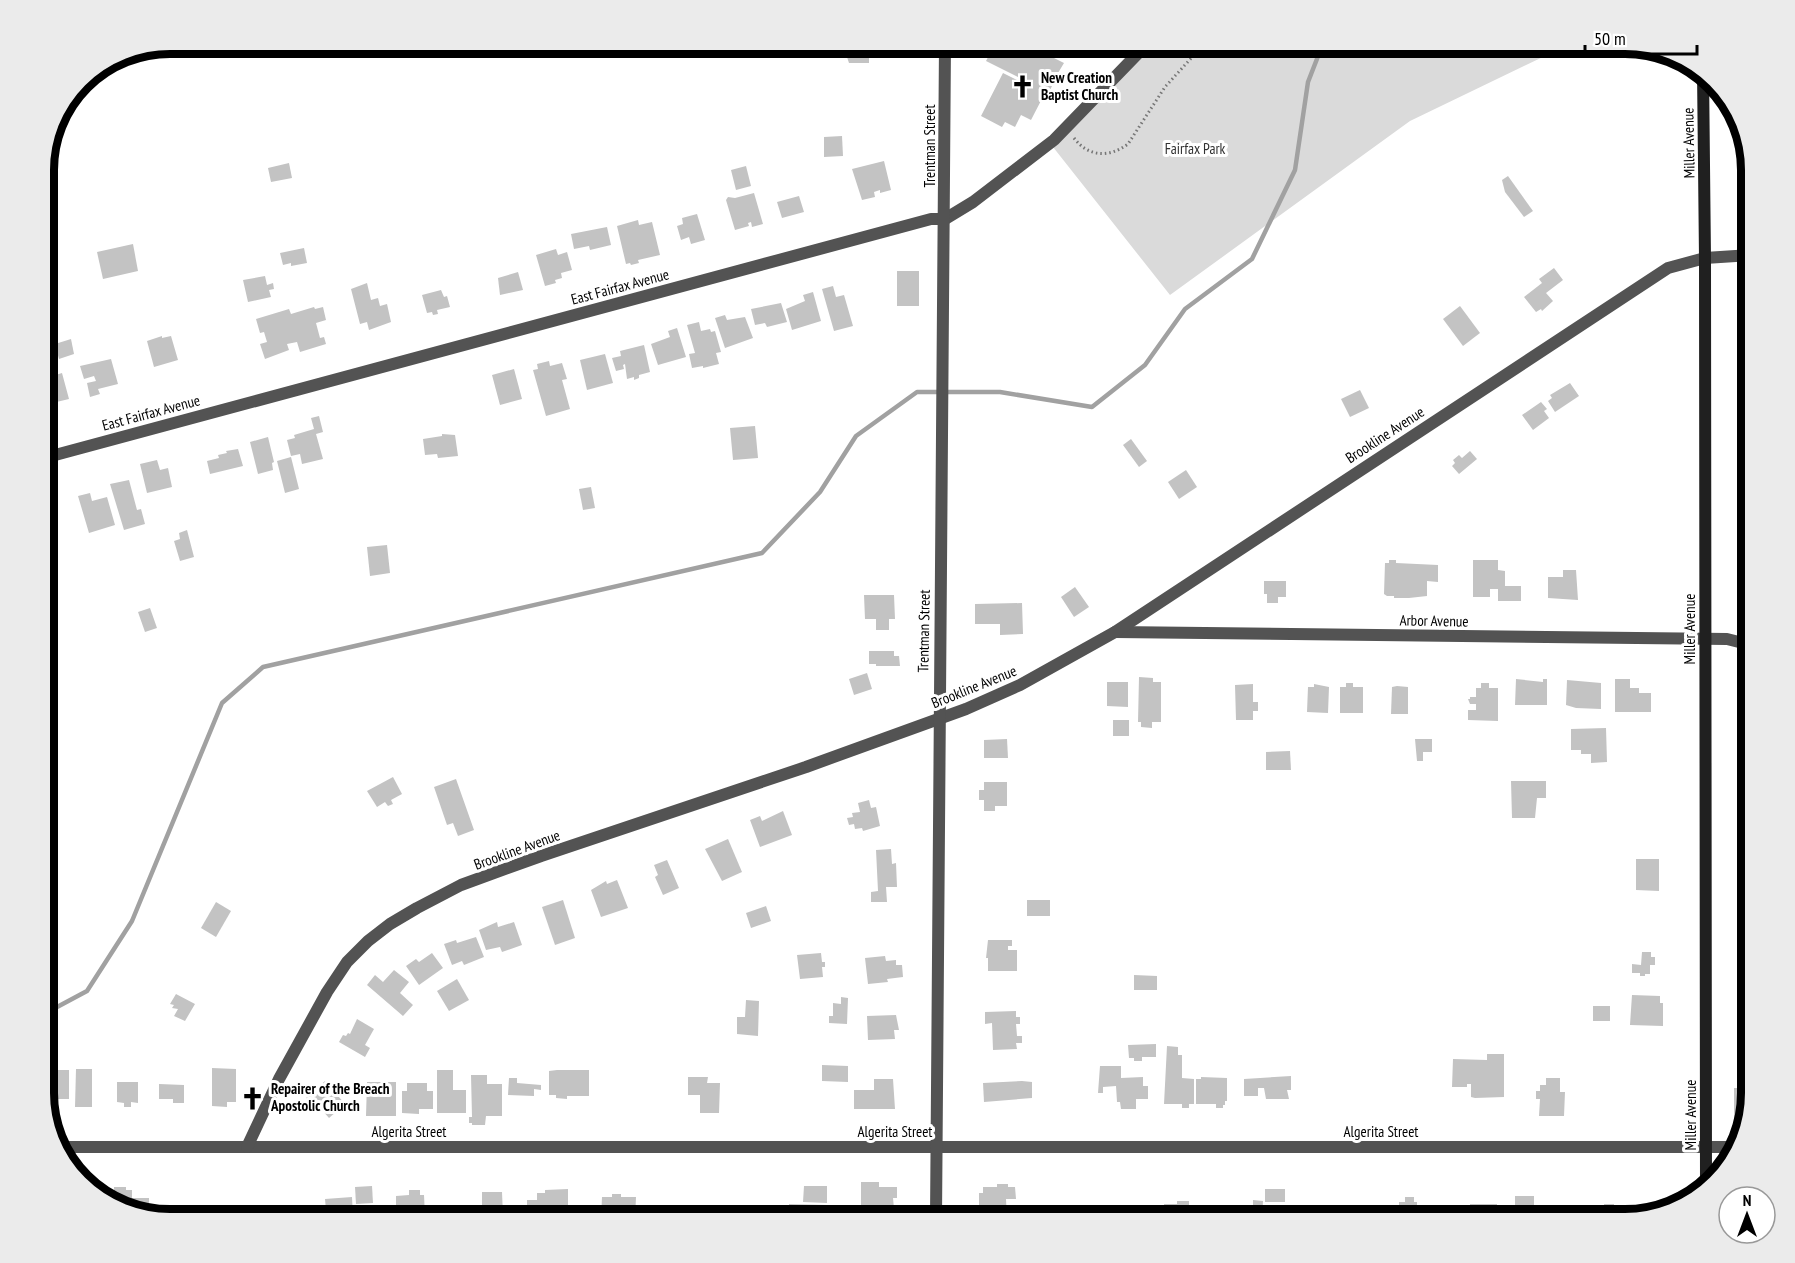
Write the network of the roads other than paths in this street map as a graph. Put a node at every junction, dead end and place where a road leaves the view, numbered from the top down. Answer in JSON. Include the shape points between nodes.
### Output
{"nodes":[{"id":1,"x":945,"y":54,"type":"edge"},
{"id":2,"x":1137,"y":54,"type":"edge"},
{"id":3,"x":1703,"y":85,"type":"edge"},
{"id":4,"x":945,"y":219,"type":"junction"},
{"id":5,"x":1741,"y":256,"type":"edge"},
{"id":6,"x":1706,"y":258,"type":"junction"},
{"id":7,"x":54,"y":455,"type":"edge"},
{"id":8,"x":1115,"y":632,"type":"junction"},
{"id":9,"x":1705,"y":639,"type":"junction"},
{"id":10,"x":1741,"y":642,"type":"edge"},
{"id":11,"x":938,"y":718,"type":"junction"},
{"id":12,"x":67,"y":1147,"type":"edge"},
{"id":13,"x":247,"y":1147,"type":"junction"},
{"id":14,"x":935,"y":1147,"type":"junction"},
{"id":15,"x":1706,"y":1147,"type":"junction"},
{"id":16,"x":1728,"y":1147,"type":"edge"},
{"id":17,"x":1706,"y":1176,"type":"edge"},
{"id":18,"x":936,"y":1209,"type":"edge"}],
"edges":[{"from":1,"to":4,"type":"street","name":"Trentman Street"},
{"from":2,"to":4,"type":"street","name":"East Fairfax Avenue","via":[[1054,141]]},
{"from":3,"to":6,"type":"main road","name":"Miller Avenue"},
{"from":4,"to":7,"type":"street","name":"East Fairfax Avenue","via":[[931,219]]},
{"from":4,"to":11,"type":"street","name":"Trentman Street"},
{"from":5,"to":6,"type":"street","name":"Brookline Avenue"},
{"from":6,"to":8,"type":"street","name":"Brookline Avenue","via":[[1668,268],[1641,284]]},
{"from":6,"to":9,"type":"main road","name":"Miller Avenue"},
{"from":8,"to":9,"type":"street","name":"Arbor Avenue"},
{"from":8,"to":11,"type":"street","name":"Brookline Avenue","via":[[1020,685]]},
{"from":9,"to":10,"type":"street","name":"Arbor Avenue"},
{"from":9,"to":15,"type":"main road","name":"Miller Avenue"},
{"from":11,"to":13,"type":"street","name":"Brookline Avenue","via":[[461,885],[390,924],[347,962],[327,992]]},
{"from":11,"to":14,"type":"street","name":"Trentman Street"},
{"from":12,"to":13,"type":"street","name":"Algerita Street"},
{"from":13,"to":14,"type":"street","name":"Algerita Street"},
{"from":14,"to":15,"type":"street","name":"Algerita Street"},
{"from":14,"to":18,"type":"street","name":"Trentman Street"},
{"from":15,"to":16,"type":"street","name":"Algerita Street"},
{"from":15,"to":17,"type":"main road","name":"Miller Avenue"}]}
